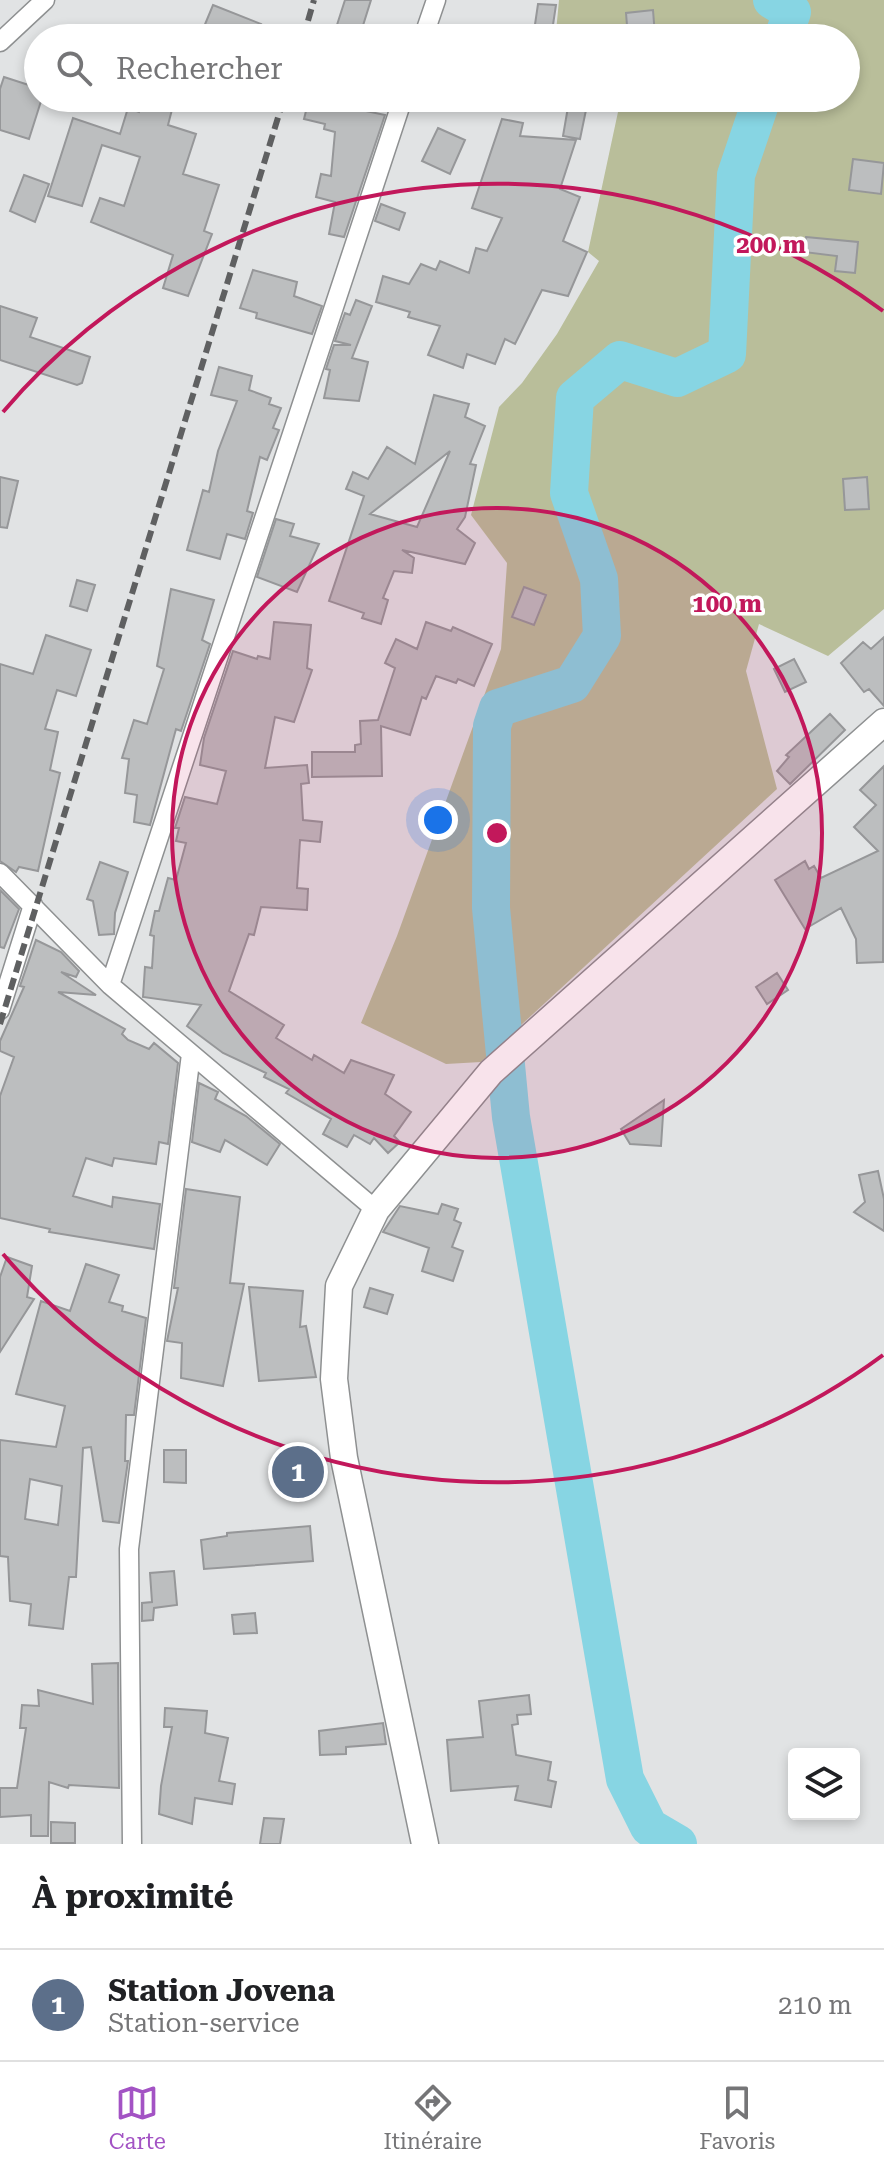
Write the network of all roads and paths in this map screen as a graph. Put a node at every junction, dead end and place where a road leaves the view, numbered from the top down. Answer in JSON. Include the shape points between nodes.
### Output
{"nodes":[{"id":1,"x":45,"y":0,"type":"edge"},
{"id":2,"x":436,"y":0,"type":"edge"},
{"id":3,"x":428,"y":24,"type":"edge"},
{"id":4,"x":0,"y":42,"type":"edge"},
{"id":5,"x":398,"y":112,"type":"edge"},
{"id":6,"x":884,"y":722,"type":"edge"},
{"id":7,"x":0,"y":873,"type":"edge"},
{"id":8,"x":33,"y":905,"type":"junction"},
{"id":9,"x":110,"y":985,"type":"junction"},
{"id":10,"x":0,"y":1010,"type":"edge"},
{"id":11,"x":191,"y":1054,"type":"junction"},
{"id":12,"x":376,"y":1210,"type":"junction"},
{"id":13,"x":132,"y":1844,"type":"edge"},
{"id":14,"x":425,"y":1844,"type":"edge"}],
"edges":[{"from":1,"to":4,"type":"street"},
{"from":2,"to":3,"type":"street"},
{"from":5,"to":9,"type":"street"},
{"from":6,"to":12,"type":"main road","via":[[522,1041]]},
{"from":7,"to":8,"type":"street"},
{"from":8,"to":9,"type":"street"},
{"from":8,"to":10,"type":"street"},
{"from":9,"to":11,"type":"street"},
{"from":11,"to":12,"type":"street"},
{"from":11,"to":13,"type":"street","via":[[129,1549]]},
{"from":12,"to":14,"type":"main road","via":[[339,1286],[334,1379],[344,1458]]}]}
